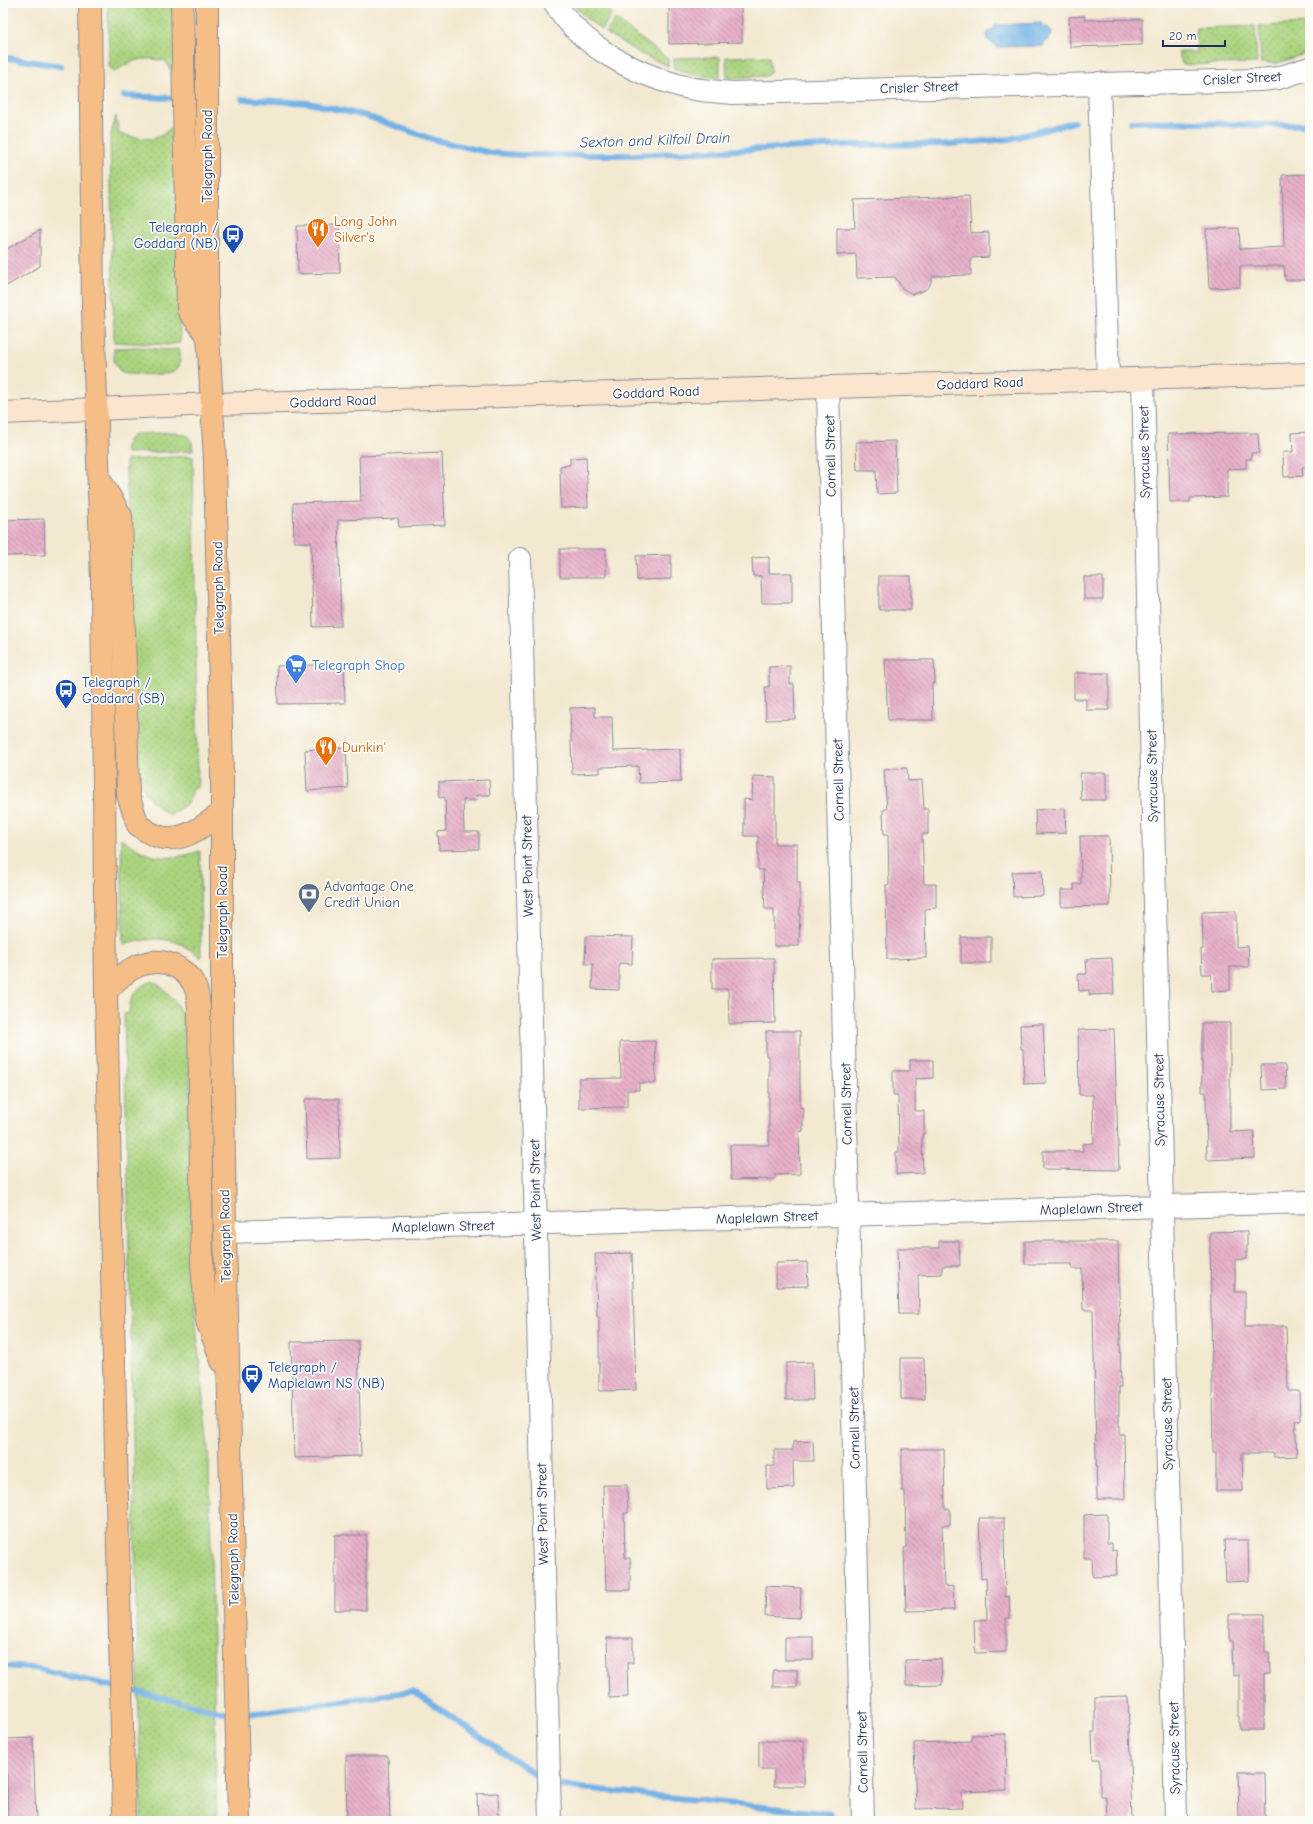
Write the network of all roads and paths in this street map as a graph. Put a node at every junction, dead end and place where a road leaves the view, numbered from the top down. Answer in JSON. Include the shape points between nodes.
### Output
{"nodes":[{"id":1,"x":90,"y":3,"type":"edge"},
{"id":2,"x":182,"y":3,"type":"edge"},
{"id":3,"x":207,"y":3,"type":"edge"},
{"id":4,"x":555,"y":3,"type":"edge"},
{"id":5,"x":1310,"y":68,"type":"edge"},
{"id":6,"x":1099,"y":83,"type":"junction"},
{"id":7,"x":208,"y":336,"type":"junction"},
{"id":8,"x":1310,"y":374,"type":"edge"},
{"id":9,"x":1143,"y":378,"type":"junction"},
{"id":10,"x":1108,"y":380,"type":"junction"},
{"id":11,"x":828,"y":387,"type":"junction"},
{"id":12,"x":212,"y":404,"type":"junction"},
{"id":13,"x":97,"y":410,"type":"junction"},
{"id":14,"x":3,"y":413,"type":"edge"},
{"id":15,"x":99,"y":477,"type":"junction"},
{"id":16,"x":520,"y":559,"type":"dead end"},
{"id":17,"x":222,"y":813,"type":"junction"},
{"id":18,"x":106,"y":992,"type":"junction"},
{"id":19,"x":1310,"y":1202,"type":"edge"},
{"id":20,"x":1162,"y":1206,"type":"junction"},
{"id":21,"x":849,"y":1215,"type":"junction"},
{"id":22,"x":536,"y":1224,"type":"junction"},
{"id":23,"x":224,"y":1232,"type":"junction"},
{"id":24,"x":228,"y":1379,"type":"junction"},
{"id":25,"x":124,"y":1821,"type":"edge"},
{"id":26,"x":240,"y":1821,"type":"edge"},
{"id":27,"x":550,"y":1821,"type":"edge"},
{"id":28,"x":863,"y":1821,"type":"edge"},
{"id":29,"x":1176,"y":1821,"type":"edge"}],
"edges":[{"from":1,"to":13,"type":"main road","via":[[93,323]]},
{"from":2,"to":7,"type":"main road","via":[[188,310]]},
{"from":3,"to":7,"type":"main road","name":"Telegraph Road"},
{"from":4,"to":6,"type":"street","name":"Crisler Street","via":[[575,30],[614,57],[658,78],[702,90],[732,93]]},
{"from":5,"to":6,"type":"street","name":"Crisler Street","via":[[1260,80]]},
{"from":6,"to":10,"type":"street"},
{"from":7,"to":12,"type":"main road","name":"Telegraph Road"},
{"from":8,"to":9,"type":"main road","name":"Goddard Road"},
{"from":9,"to":10,"type":"main road","name":"Goddard Road"},
{"from":9,"to":20,"type":"street","name":"Syracuse Street"},
{"from":10,"to":11,"type":"main road","name":"Goddard Road"},
{"from":11,"to":12,"type":"main road","name":"Goddard Road"},
{"from":11,"to":21,"type":"street","name":"Cornell Street"},
{"from":12,"to":13,"type":"main road","name":"Goddard Road"},
{"from":12,"to":17,"type":"main road","name":"Telegraph Road"},
{"from":13,"to":14,"type":"main road","name":"Goddard Road"},
{"from":13,"to":15,"type":"main road"},
{"from":15,"to":17,"type":"main road","via":[[121,516],[128,795],[138,825],[156,836],[170,839],[184,837]]},
{"from":15,"to":18,"type":"main road"},
{"from":16,"to":22,"type":"street","name":"West Point Street"},
{"from":17,"to":23,"type":"main road","name":"Telegraph Road"},
{"from":18,"to":24,"type":"main road","via":[[124,973],[138,965],[161,961],[187,973],[196,988],[199,1007],[202,1265],[208,1321]]},
{"from":18,"to":25,"type":"main road"},
{"from":19,"to":20,"type":"street","name":"Maplelawn Street"},
{"from":20,"to":21,"type":"street","name":"Maplelawn Street"},
{"from":20,"to":29,"type":"street","name":"Syracuse Street"},
{"from":21,"to":22,"type":"street","name":"Maplelawn Street"},
{"from":21,"to":28,"type":"street","name":"Cornell Street"},
{"from":22,"to":23,"type":"street","name":"Maplelawn Street"},
{"from":22,"to":27,"type":"street","name":"West Point Street"},
{"from":23,"to":24,"type":"main road","name":"Telegraph Road"},
{"from":24,"to":26,"type":"main road","name":"Telegraph Road"}]}
